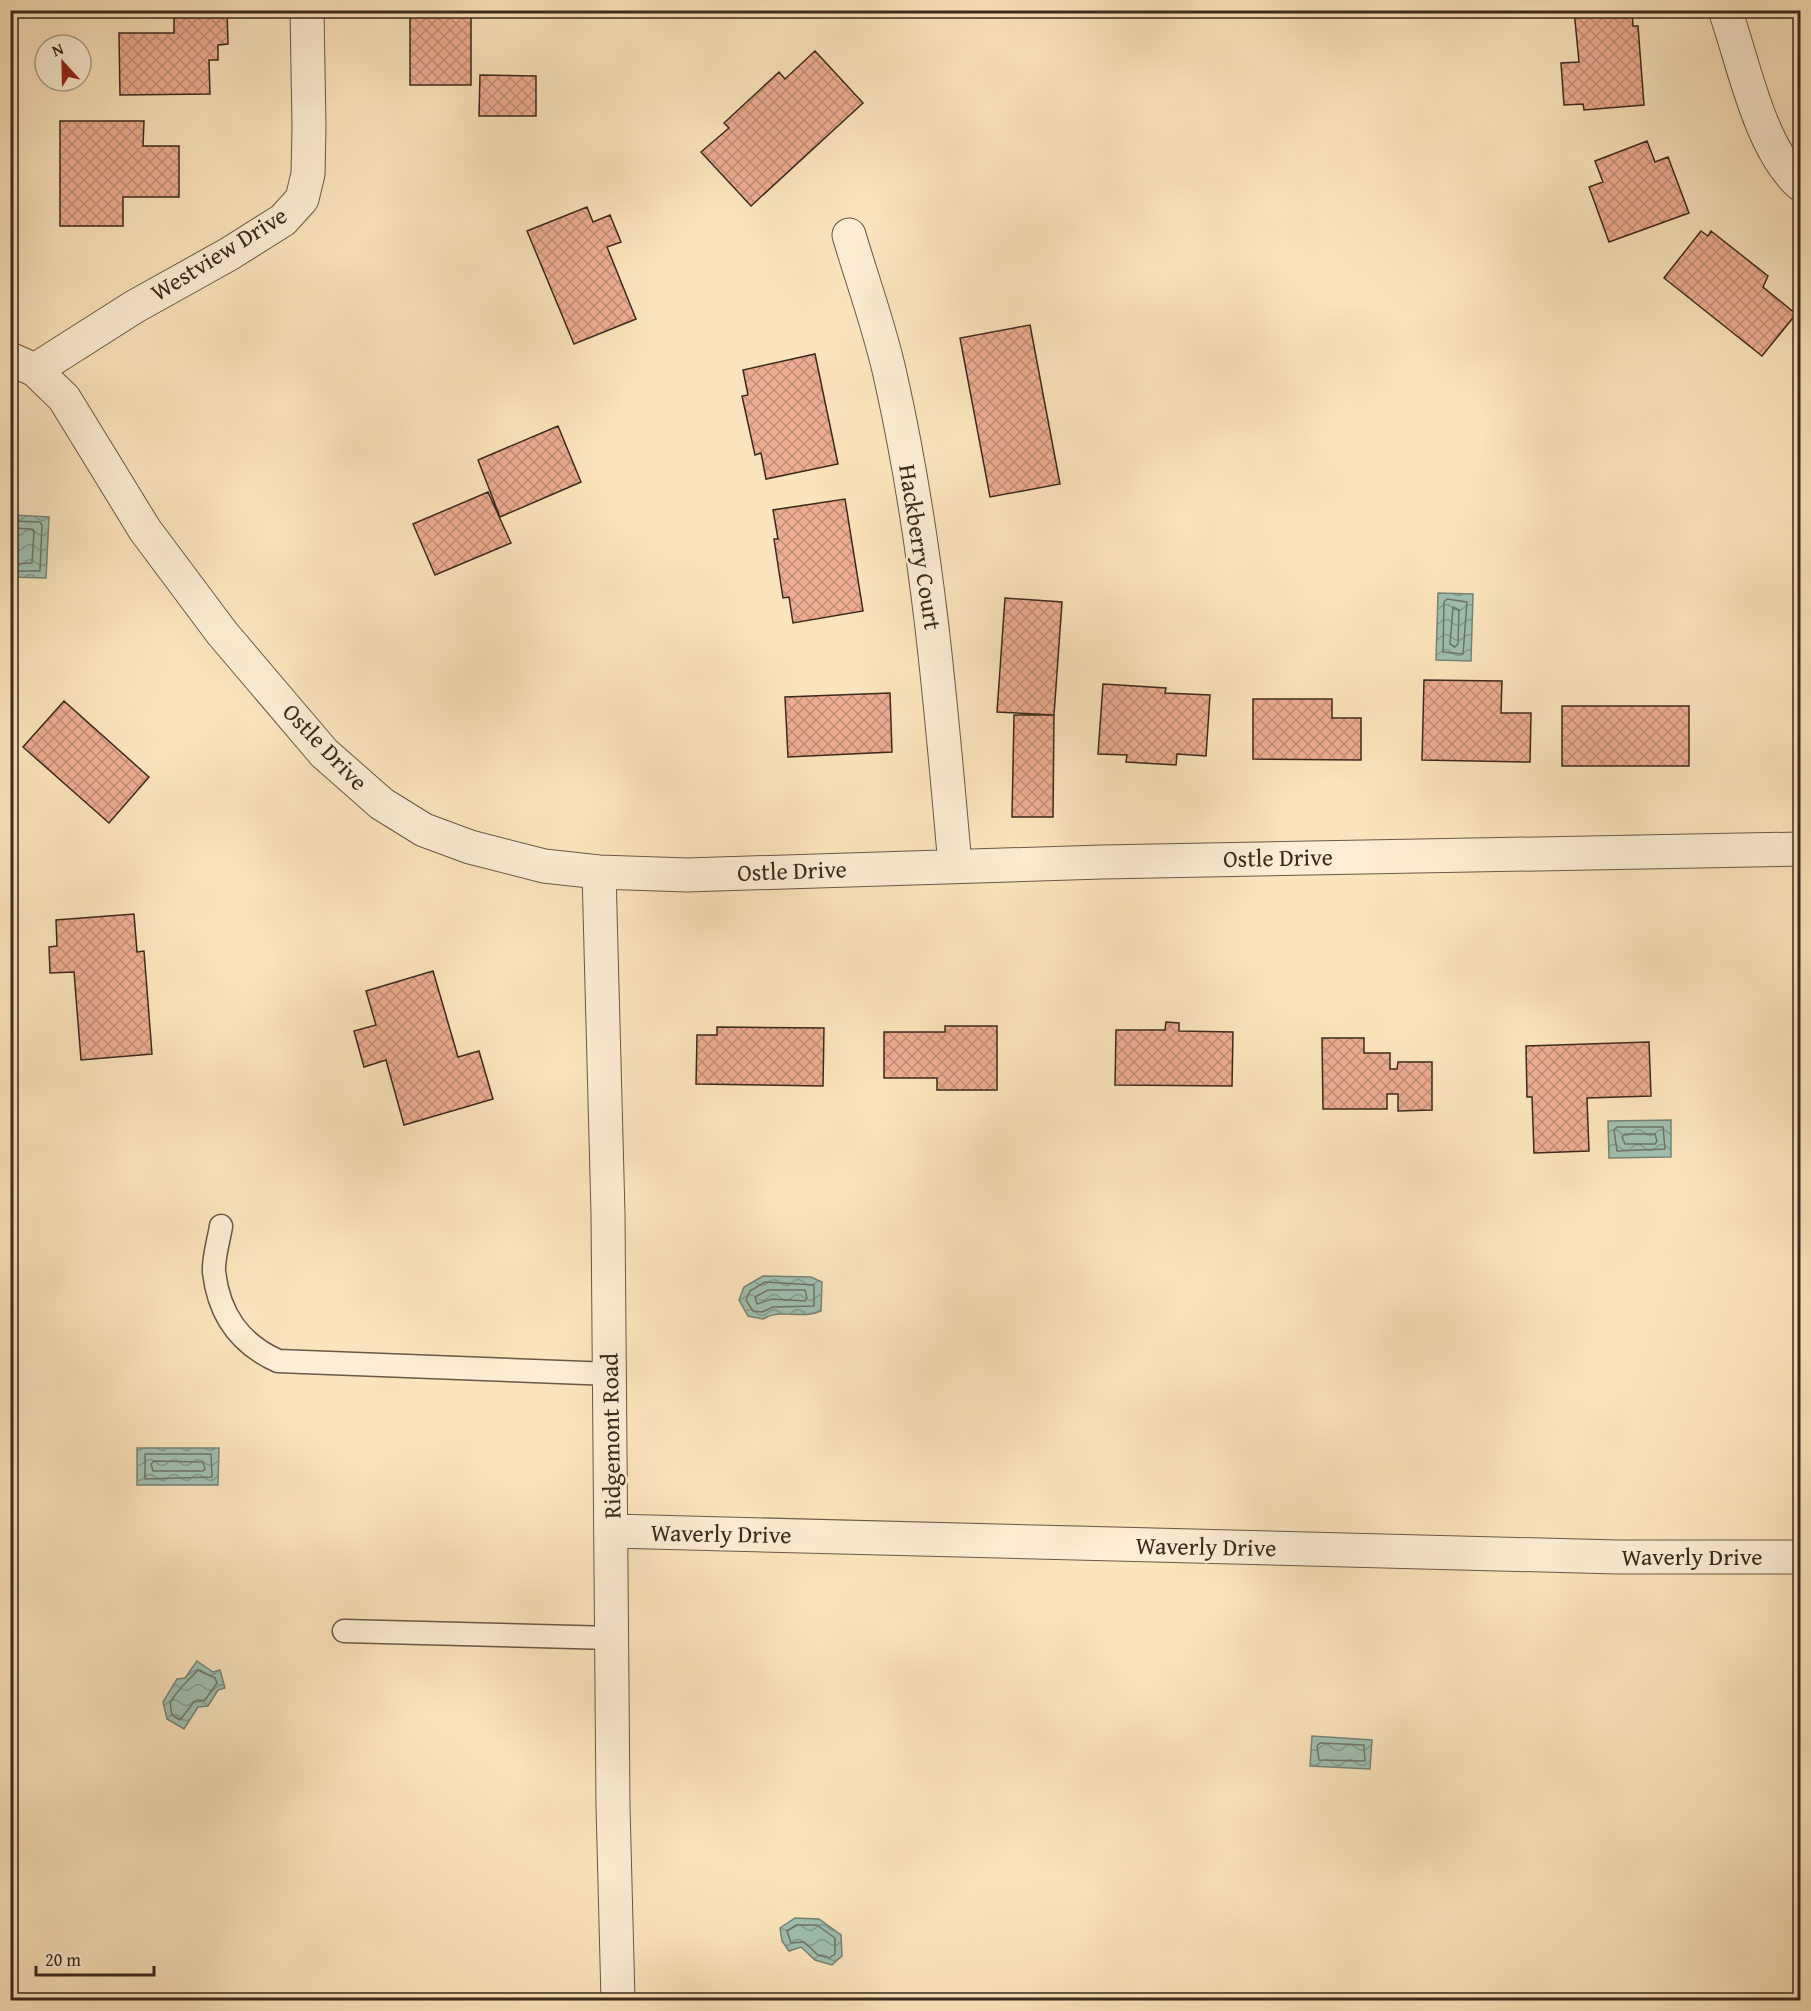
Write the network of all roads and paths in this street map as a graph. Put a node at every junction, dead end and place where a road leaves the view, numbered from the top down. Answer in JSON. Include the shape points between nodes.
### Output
{"nodes":[{"id":1,"x":308,"y":10,"type":"edge"},
{"id":2,"x":1725,"y":10,"type":"edge"},
{"id":3,"x":1800,"y":184,"type":"edge"},
{"id":4,"x":849,"y":235,"type":"dead end"},
{"id":5,"x":23,"y":365,"type":"edge"},
{"id":6,"x":1800,"y":849,"type":"edge"},
{"id":7,"x":955,"y":866,"type":"junction"},
{"id":8,"x":599,"y":872,"type":"junction"},
{"id":9,"x":221,"y":1226,"type":"dead end"},
{"id":10,"x":611,"y":1374,"type":"junction"},
{"id":11,"x":612,"y":1531,"type":"junction"},
{"id":12,"x":1800,"y":1557,"type":"edge"},
{"id":13,"x":344,"y":1631,"type":"dead end"},
{"id":14,"x":612,"y":1638,"type":"junction"},
{"id":15,"x":618,"y":2001,"type":"edge"}],
"edges":[{"from":1,"to":5,"type":"street","name":"Westview Drive","via":[[308,174],[302,199],[284,220],[229,254]]},
{"from":2,"to":3,"type":"street","via":[[1771,146]]},
{"from":4,"to":7,"type":"street","name":"Hackberry Court","via":[[891,377],[916,507],[938,670]]},
{"from":5,"to":8,"type":"street","name":"Ostle Drive","via":[[64,398],[145,530],[222,633],[324,753],[382,804],[424,830],[470,847],[544,866]]},
{"from":6,"to":7,"type":"street","name":"Ostle Drive"},
{"from":7,"to":8,"type":"street","name":"Ostle Drive","via":[[687,875]]},
{"from":8,"to":10,"type":"street","name":"Ridgemont Road"},
{"from":9,"to":10,"type":"lane","via":[[214,1270],[222,1306],[255,1351],[278,1361]]},
{"from":10,"to":11,"type":"street","name":"Ridgemont Road"},
{"from":11,"to":12,"type":"street","name":"Waverly Drive","via":[[1617,1557]]},
{"from":11,"to":14,"type":"street","name":"Ridgemont Road"},
{"from":13,"to":14,"type":"lane"},
{"from":14,"to":15,"type":"street","name":"Ridgemont Road"}]}
